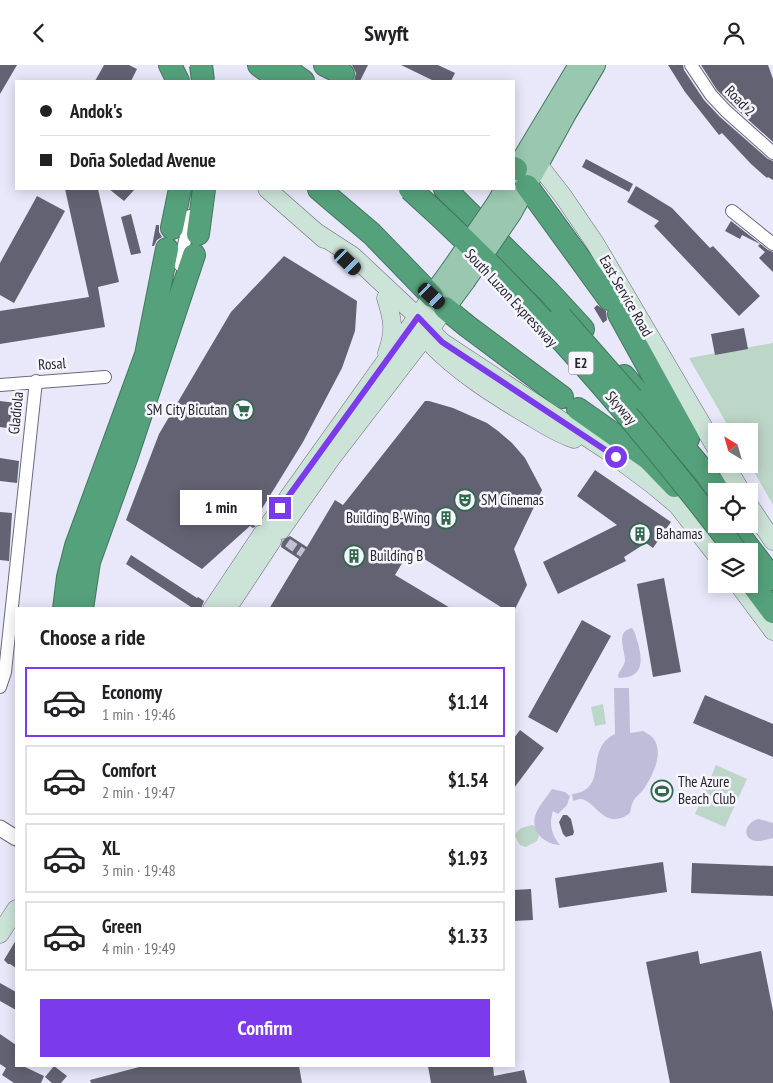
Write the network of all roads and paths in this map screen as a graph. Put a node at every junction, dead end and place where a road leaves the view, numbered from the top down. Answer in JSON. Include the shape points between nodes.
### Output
{"nodes":[{"id":1,"x":165,"y":65,"type":"edge"},
{"id":2,"x":170,"y":65,"type":"edge"},
{"id":3,"x":190,"y":65,"type":"edge"},
{"id":4,"x":201,"y":65,"type":"edge"},
{"id":5,"x":250,"y":65,"type":"edge"},
{"id":6,"x":259,"y":65,"type":"edge"},
{"id":7,"x":281,"y":65,"type":"edge"},
{"id":8,"x":293,"y":65,"type":"edge"},
{"id":9,"x":579,"y":65,"type":"edge"},
{"id":10,"x":595,"y":65,"type":"edge"},
{"id":11,"x":691,"y":65,"type":"edge"},
{"id":12,"x":175,"y":80,"type":"edge"},
{"id":13,"x":176,"y":80,"type":"edge"},
{"id":14,"x":203,"y":80,"type":"edge"},
{"id":15,"x":204,"y":80,"type":"edge"},
{"id":16,"x":270,"y":80,"type":"edge"},
{"id":17,"x":280,"y":80,"type":"edge"},
{"id":18,"x":302,"y":80,"type":"edge"},
{"id":19,"x":313,"y":80,"type":"edge"},
{"id":20,"x":773,"y":153,"type":"edge"},
{"id":21,"x":523,"y":168,"type":"edge"},
{"id":22,"x":515,"y":182,"type":"edge"},
{"id":23,"x":180,"y":190,"type":"edge"},
{"id":24,"x":189,"y":190,"type":"edge"},
{"id":25,"x":195,"y":190,"type":"edge"},
{"id":26,"x":204,"y":190,"type":"edge"},
{"id":27,"x":268,"y":190,"type":"edge"},
{"id":28,"x":320,"y":190,"type":"edge"},
{"id":29,"x":403,"y":190,"type":"edge"},
{"id":30,"x":411,"y":190,"type":"edge"},
{"id":31,"x":432,"y":190,"type":"edge"},
{"id":32,"x":446,"y":190,"type":"edge"},
{"id":33,"x":510,"y":190,"type":"edge"},
{"id":34,"x":504,"y":201,"type":"edge"},
{"id":35,"x":732,"y":211,"type":"dead end"},
{"id":36,"x":316,"y":232,"type":"junction"},
{"id":37,"x":773,"y":244,"type":"edge"},
{"id":38,"x":386,"y":298,"type":"junction"},
{"id":39,"x":439,"y":302,"type":"junction"},
{"id":40,"x":421,"y":327,"type":"junction"},
{"id":41,"x":382,"y":368,"type":"junction"},
{"id":42,"x":149,"y":376,"type":"junction"},
{"id":43,"x":105,"y":377,"type":"dead end"},
{"id":44,"x":36,"y":381,"type":"junction"},
{"id":45,"x":0,"y":385,"type":"edge"},
{"id":46,"x":708,"y":434,"type":"edge"},
{"id":47,"x":717,"y":477,"type":"edge"},
{"id":48,"x":678,"y":488,"type":"junction"},
{"id":49,"x":708,"y":495,"type":"edge"},
{"id":50,"x":758,"y":518,"type":"edge"},
{"id":51,"x":93,"y":521,"type":"junction"},
{"id":52,"x":271,"y":532,"type":"junction"},
{"id":53,"x":738,"y":533,"type":"edge"},
{"id":54,"x":747,"y":533,"type":"edge"},
{"id":55,"x":773,"y":541,"type":"edge"},
{"id":56,"x":721,"y":543,"type":"edge"},
{"id":57,"x":730,"y":543,"type":"edge"},
{"id":58,"x":708,"y":545,"type":"edge"},
{"id":59,"x":773,"y":569,"type":"edge"},
{"id":60,"x":773,"y":579,"type":"edge"},
{"id":61,"x":758,"y":580,"type":"edge"},
{"id":62,"x":758,"y":592,"type":"edge"},
{"id":63,"x":745,"y":593,"type":"edge"},
{"id":64,"x":773,"y":600,"type":"edge"},
{"id":65,"x":66,"y":607,"type":"edge"},
{"id":66,"x":66,"y":607,"type":"edge"},
{"id":67,"x":76,"y":607,"type":"edge"},
{"id":68,"x":82,"y":607,"type":"edge"},
{"id":69,"x":214,"y":607,"type":"edge"},
{"id":70,"x":228,"y":607,"type":"edge"},
{"id":71,"x":773,"y":612,"type":"edge"},
{"id":72,"x":773,"y":631,"type":"edge"},
{"id":73,"x":0,"y":687,"type":"edge"},
{"id":74,"x":0,"y":828,"type":"edge"},
{"id":75,"x":15,"y":837,"type":"edge"},
{"id":76,"x":15,"y":911,"type":"edge"},
{"id":77,"x":0,"y":935,"type":"edge"}],
"edges":[{"from":1,"to":12,"type":"main road"},
{"from":2,"to":13,"type":"highway"},
{"from":3,"to":14,"type":"highway"},
{"from":4,"to":15,"type":"highway","bridge":true},
{"from":5,"to":16,"type":"highway"},
{"from":6,"to":17,"type":"highway"},
{"from":7,"to":18,"type":"highway"},
{"from":8,"to":19,"type":"highway"},
{"from":9,"to":21,"type":"main road"},
{"from":10,"to":21,"type":"main road","via":[[567,112]]},
{"from":11,"to":20,"type":"street","name":"Road 2","via":[[726,111]]},
{"from":21,"to":22,"type":"main road"},
{"from":21,"to":46,"type":"main road","name":"East Service Road","via":[[595,243]]},
{"from":21,"to":47,"type":"highway","via":[[614,306],[674,411]]},
{"from":23,"to":65,"type":"highway","via":[[146,355],[76,546],[68,577]]},
{"from":24,"to":42,"type":"street"},
{"from":25,"to":42,"type":"street","via":[[184,251]]},
{"from":26,"to":68,"type":"highway","via":[[196,244],[128,456],[89,562]]},
{"from":27,"to":36,"type":"main road"},
{"from":28,"to":39,"type":"highway","via":[[372,234]]},
{"from":29,"to":48,"type":"highway","name":"South Luzon Expressway","number":"E2","via":[[527,313]]},
{"from":30,"to":57,"type":"highway","name":"Skyway","number":"E2","bridge":true,"via":[[532,307],[643,433]]},
{"from":31,"to":49,"type":"highway","name":"Skyway","number":"E2","bridge":true,"via":[[549,303],[655,425]]},
{"from":32,"to":47,"type":"highway","name":"South Luzon Expressway","number":"E2","via":[[549,291]]},
{"from":33,"to":34,"type":"main road"},
{"from":34,"to":39,"type":"main road","bridge":true},
{"from":35,"to":37,"type":"street"},
{"from":36,"to":38,"type":"main road"},
{"from":36,"to":40,"type":"main road","via":[[354,256]]},
{"from":38,"to":40,"type":"main road"},
{"from":38,"to":41,"type":"main road","via":[[393,328]]},
{"from":39,"to":40,"type":"main road"},
{"from":39,"to":48,"type":"highway","via":[[649,459]]},
{"from":40,"to":41,"type":"main road"},
{"from":40,"to":52,"type":"main road","via":[[330,460]]},
{"from":40,"to":58,"type":"main road","via":[[444,359],[506,403],[567,437],[601,447],[633,469],[677,505]]},
{"from":41,"to":52,"type":"main road"},
{"from":42,"to":51,"type":"street"},
{"from":43,"to":44,"type":"street","name":"Rosal"},
{"from":44,"to":45,"type":"street","name":"Rosal"},
{"from":44,"to":73,"type":"street","name":"Gladiola","via":[[5,672]]},
{"from":48,"to":56,"type":"highway","name":"South Luzon Expressway","number":"E2"},
{"from":50,"to":55,"type":"main road"},
{"from":51,"to":66,"type":"street","via":[[74,568]]},
{"from":51,"to":67,"type":"street"},
{"from":52,"to":69,"type":"main road"},
{"from":52,"to":70,"type":"main road"},
{"from":53,"to":60,"type":"highway"},
{"from":54,"to":59,"type":"highway"},
{"from":61,"to":64,"type":"highway"},
{"from":62,"to":71,"type":"highway"},
{"from":63,"to":72,"type":"main road"},
{"from":74,"to":75,"type":"street"},
{"from":76,"to":77,"type":"main road"}]}
